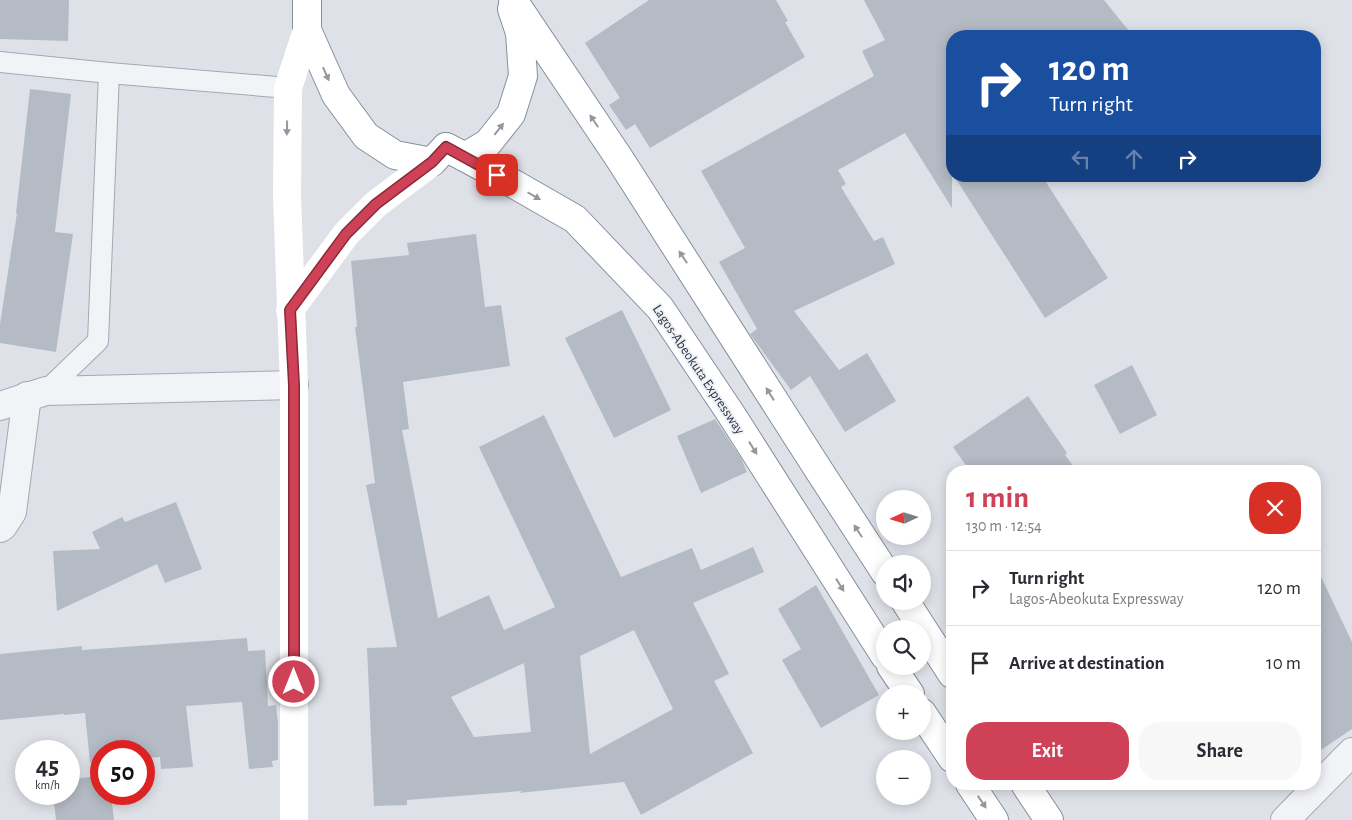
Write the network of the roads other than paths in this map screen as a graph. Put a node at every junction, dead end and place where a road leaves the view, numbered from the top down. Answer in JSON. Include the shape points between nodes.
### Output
{"nodes":[{"id":1,"x":307,"y":0,"type":"edge"},
{"id":2,"x":512,"y":0,"type":"edge"},
{"id":3,"x":307,"y":30,"type":"junction"},
{"id":4,"x":0,"y":62,"type":"edge"},
{"id":5,"x":109,"y":73,"type":"junction"},
{"id":6,"x":288,"y":88,"type":"junction"},
{"id":7,"x":439,"y":155,"type":"junction"},
{"id":8,"x":290,"y":310,"type":"junction"},
{"id":9,"x":294,"y":385,"type":"junction"},
{"id":10,"x":37,"y":394,"type":"junction"},
{"id":11,"x":0,"y":406,"type":"edge"},
{"id":12,"x":0,"y":528,"type":"edge"},
{"id":13,"x":876,"y":558,"type":"edge"},
{"id":14,"x":910,"y":610,"type":"edge"},
{"id":15,"x":876,"y":642,"type":"edge"},
{"id":16,"x":946,"y":665,"type":"edge"},
{"id":17,"x":931,"y":726,"type":"edge"},
{"id":18,"x":946,"y":749,"type":"edge"},
{"id":19,"x":1352,"y":752,"type":"edge"},
{"id":20,"x":1321,"y":783,"type":"edge"},
{"id":21,"x":974,"y":790,"type":"edge"},
{"id":22,"x":1029,"y":790,"type":"edge"},
{"id":23,"x":1315,"y":790,"type":"edge"},
{"id":24,"x":294,"y":820,"type":"edge"},
{"id":25,"x":994,"y":820,"type":"edge"},
{"id":26,"x":1049,"y":820,"type":"edge"},
{"id":27,"x":1285,"y":820,"type":"edge"}],
"edges":[{"from":1,"to":3,"type":"main road"},
{"from":7,"to":2,"type":"main road","one_way":true,"via":[[464,157],[488,143],[511,114],[523,76],[520,33]]},
{"from":13,"to":2,"type":"main road","one_way":true,"via":[[619,158]]},
{"from":3,"to":6,"type":"main road"},
{"from":3,"to":7,"type":"main road","one_way":true,"via":[[336,95],[366,136],[395,156]]},
{"from":4,"to":5,"type":"lane"},
{"from":5,"to":6,"type":"lane"},
{"from":5,"to":10,"type":"lane","via":[[98,341]]},
{"from":6,"to":8,"type":"main road","one_way":true},
{"from":7,"to":8,"type":"main road","via":[[376,204],[346,234]]},
{"from":7,"to":15,"type":"main road","name":"Lagos-Abeokuta Expressway","one_way":true,"via":[[514,184],[575,219],[660,308]]},
{"from":8,"to":9,"type":"main road"},
{"from":9,"to":10,"type":"street"},
{"from":9,"to":24,"type":"main road"},
{"from":10,"to":11,"type":"street"},
{"from":10,"to":12,"type":"street","via":[[12,512]]},
{"from":14,"to":16,"type":"main road"},
{"from":17,"to":18,"type":"main road"},
{"from":19,"to":20,"type":"street"},
{"from":21,"to":25,"type":"main road","one_way":true},
{"from":22,"to":26,"type":"main road"},
{"from":23,"to":27,"type":"street"}]}
